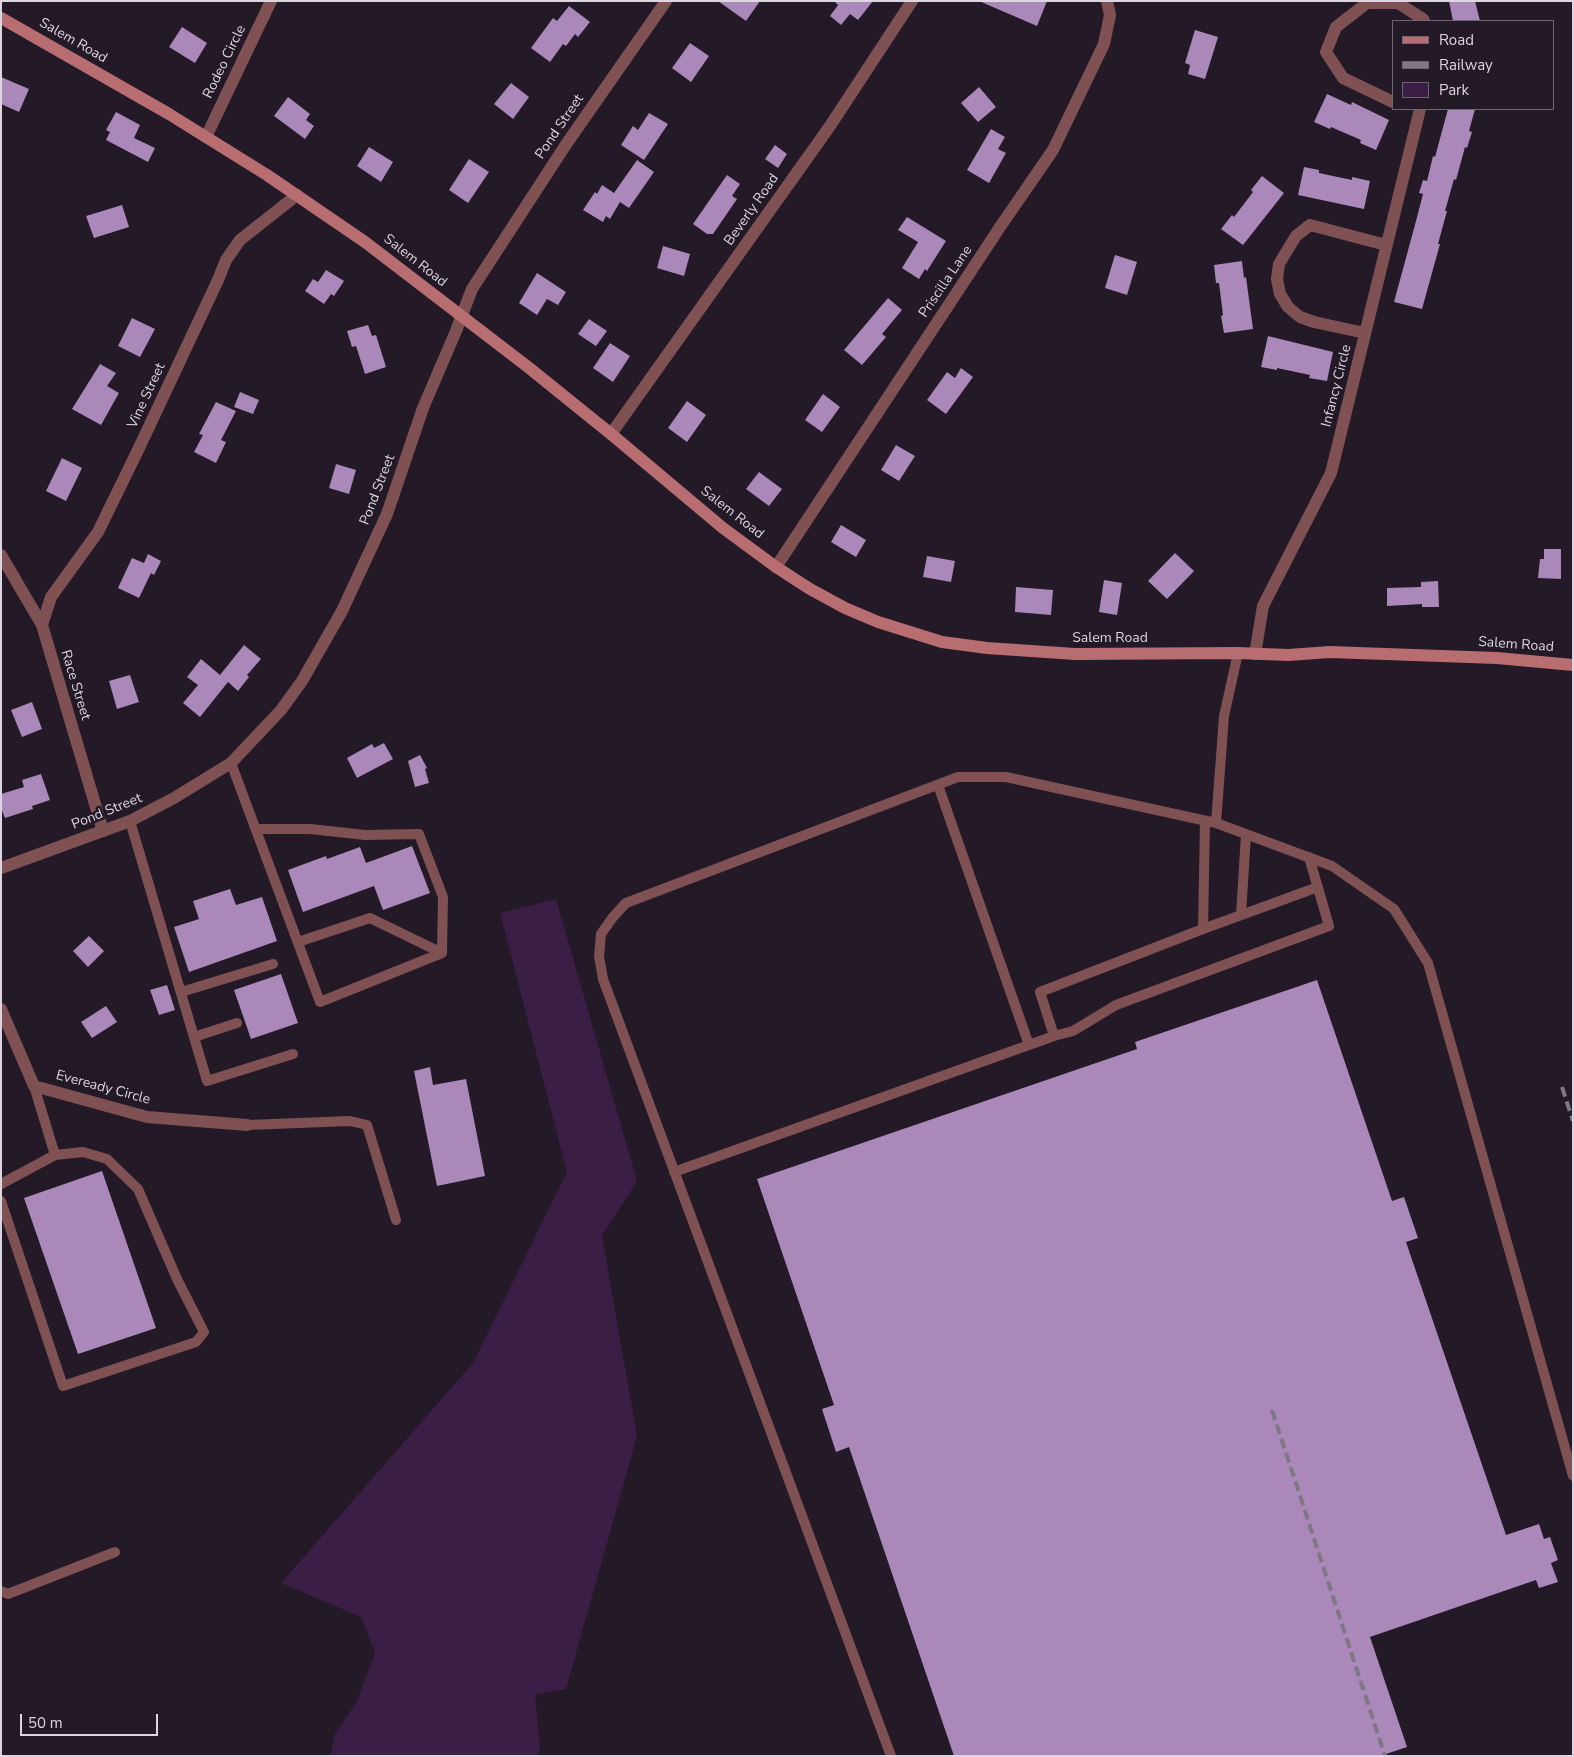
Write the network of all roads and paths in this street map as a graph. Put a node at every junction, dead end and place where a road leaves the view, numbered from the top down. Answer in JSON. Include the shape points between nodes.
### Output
{"nodes":[{"id":1,"x":271,"y":1,"type":"edge"},
{"id":2,"x":666,"y":1,"type":"edge"},
{"id":3,"x":912,"y":1,"type":"edge"},
{"id":4,"x":1107,"y":1,"type":"edge"},
{"id":5,"x":1,"y":18,"type":"edge"},
{"id":6,"x":1424,"y":20,"type":"edge"},
{"id":7,"x":1392,"y":102,"type":"edge"},
{"id":8,"x":1416,"y":110,"type":"edge"},
{"id":9,"x":206,"y":137,"type":"junction"},
{"id":10,"x":297,"y":195,"type":"junction"},
{"id":11,"x":1386,"y":245,"type":"junction"},
{"id":12,"x":462,"y":316,"type":"junction"},
{"id":13,"x":1365,"y":333,"type":"junction"},
{"id":14,"x":611,"y":434,"type":"junction"},
{"id":15,"x":1,"y":555,"type":"edge"},
{"id":16,"x":776,"y":567,"type":"junction"},
{"id":17,"x":42,"y":625,"type":"junction"},
{"id":18,"x":1238,"y":653,"type":"junction"},
{"id":19,"x":1254,"y":654,"type":"junction"},
{"id":20,"x":1573,"y":665,"type":"edge"},
{"id":21,"x":231,"y":763,"type":"junction"},
{"id":22,"x":938,"y":785,"type":"junction"},
{"id":23,"x":130,"y":821,"type":"junction"},
{"id":24,"x":1205,"y":821,"type":"junction"},
{"id":25,"x":1216,"y":824,"type":"junction"},
{"id":26,"x":256,"y":829,"type":"junction"},
{"id":27,"x":103,"y":831,"type":"junction"},
{"id":28,"x":1246,"y":834,"type":"junction"},
{"id":29,"x":1309,"y":857,"type":"junction"},
{"id":30,"x":1,"y":868,"type":"edge"},
{"id":31,"x":1318,"y":887,"type":"junction"},
{"id":32,"x":1241,"y":915,"type":"junction"},
{"id":33,"x":1203,"y":928,"type":"junction"},
{"id":34,"x":298,"y":942,"type":"junction"},
{"id":35,"x":442,"y":953,"type":"junction"},
{"id":36,"x":273,"y":964,"type":"dead end"},
{"id":37,"x":180,"y":992,"type":"junction"},
{"id":38,"x":1,"y":1009,"type":"edge"},
{"id":39,"x":237,"y":1024,"type":"dead end"},
{"id":40,"x":1054,"y":1036,"type":"junction"},
{"id":41,"x":194,"y":1037,"type":"junction"},
{"id":42,"x":1029,"y":1045,"type":"junction"},
{"id":43,"x":293,"y":1054,"type":"dead end"},
{"id":44,"x":34,"y":1086,"type":"junction"},
{"id":45,"x":247,"y":1125,"type":"joint"},
{"id":46,"x":55,"y":1155,"type":"junction"},
{"id":47,"x":674,"y":1172,"type":"junction"},
{"id":48,"x":1,"y":1184,"type":"edge"},
{"id":49,"x":1,"y":1201,"type":"edge"},
{"id":50,"x":396,"y":1220,"type":"dead end"},
{"id":51,"x":1573,"y":1476,"type":"edge"},
{"id":52,"x":114,"y":1552,"type":"dead end"},
{"id":53,"x":1,"y":1591,"type":"edge"},
{"id":54,"x":890,"y":1756,"type":"edge"}],
"edges":[{"from":1,"to":9,"type":"street","name":"Rodeo Circle"},
{"from":2,"to":12,"type":"street","name":"Pond Street","via":[[567,143],[472,289]]},
{"from":3,"to":14,"type":"street","name":"Beverly Road","via":[[830,126]]},
{"from":4,"to":16,"type":"street","name":"Priscilla Lane","via":[[1110,15],[1104,44],[1053,150]]},
{"from":5,"to":9,"type":"main road","name":"Salem Road"},
{"from":6,"to":7,"type":"street","via":[[1398,3],[1367,3],[1336,27],[1326,52],[1343,78]]},
{"from":8,"to":11,"type":"street","name":"Infancy Circle"},
{"from":9,"to":10,"type":"main road","name":"Salem Road"},
{"from":10,"to":12,"type":"main road","name":"Salem Road"},
{"from":10,"to":17,"type":"street","name":"Vine Street","via":[[240,240],[226,260],[98,532],[51,597]]},
{"from":11,"to":13,"type":"street","name":"Infancy Circle"},
{"from":11,"to":13,"type":"street","via":[[1310,225],[1296,236],[1279,264],[1280,294],[1300,317]]},
{"from":12,"to":14,"type":"main road","name":"Salem Road"},
{"from":12,"to":21,"type":"street","name":"Pond Street","via":[[423,408],[386,514],[342,610],[302,681]]},
{"from":13,"to":19,"type":"street","name":"Infancy Circle","via":[[1331,473],[1263,606]]},
{"from":14,"to":16,"type":"main road","name":"Salem Road","via":[[723,528]]},
{"from":15,"to":17,"type":"street","name":"Race Street"},
{"from":16,"to":18,"type":"main road","name":"Salem Road","via":[[845,608],[942,642],[1075,654]]},
{"from":17,"to":27,"type":"street","name":"Race Street"},
{"from":18,"to":19,"type":"main road","name":"Salem Road"},
{"from":18,"to":25,"type":"lane","via":[[1224,716]]},
{"from":19,"to":20,"type":"main road","name":"Salem Road","via":[[1330,652],[1497,658]]},
{"from":21,"to":23,"type":"street","name":"Pond Street"},
{"from":21,"to":26,"type":"lane"},
{"from":22,"to":24,"type":"lane","via":[[958,777],[1006,777]]},
{"from":22,"to":42,"type":"lane"},
{"from":22,"to":47,"type":"lane","via":[[626,903],[601,934],[603,979]]},
{"from":23,"to":27,"type":"street","name":"Pond Street"},
{"from":23,"to":37,"type":"lane"},
{"from":24,"to":25,"type":"lane"},
{"from":24,"to":33,"type":"lane"},
{"from":25,"to":28,"type":"lane"},
{"from":26,"to":34,"type":"lane"},
{"from":26,"to":35,"type":"lane","via":[[310,829],[365,835],[419,834],[443,897]]},
{"from":27,"to":30,"type":"street","name":"Pond Street"},
{"from":28,"to":29,"type":"lane"},
{"from":28,"to":32,"type":"lane"},
{"from":29,"to":31,"type":"lane"},
{"from":29,"to":51,"type":"lane","via":[[1332,866],[1394,909],[1428,963]]},
{"from":31,"to":32,"type":"lane"},
{"from":31,"to":40,"type":"lane","via":[[1330,926],[1116,1005],[1073,1031]]},
{"from":32,"to":33,"type":"lane"},
{"from":33,"to":40,"type":"lane","via":[[1040,992]]},
{"from":34,"to":35,"type":"lane","via":[[370,918]]},
{"from":34,"to":35,"type":"lane","via":[[320,1002]]},
{"from":36,"to":37,"type":"lane"},
{"from":37,"to":41,"type":"lane"},
{"from":38,"to":44,"type":"street","name":"Eveready Circle"},
{"from":39,"to":41,"type":"lane"},
{"from":40,"to":42,"type":"lane"},
{"from":41,"to":43,"type":"lane","via":[[207,1081]]},
{"from":42,"to":47,"type":"lane"},
{"from":44,"to":45,"type":"street","name":"Eveready Circle","via":[[147,1117]]},
{"from":44,"to":46,"type":"lane"},
{"from":45,"to":50,"type":"lane","via":[[350,1121],[367,1125]]},
{"from":46,"to":48,"type":"lane"},
{"from":46,"to":49,"type":"lane","via":[[83,1152],[107,1159],[138,1189],[204,1332],[196,1342],[63,1386]]},
{"from":47,"to":54,"type":"lane"},
{"from":52,"to":53,"type":"lane","via":[[8,1594]]}]}
